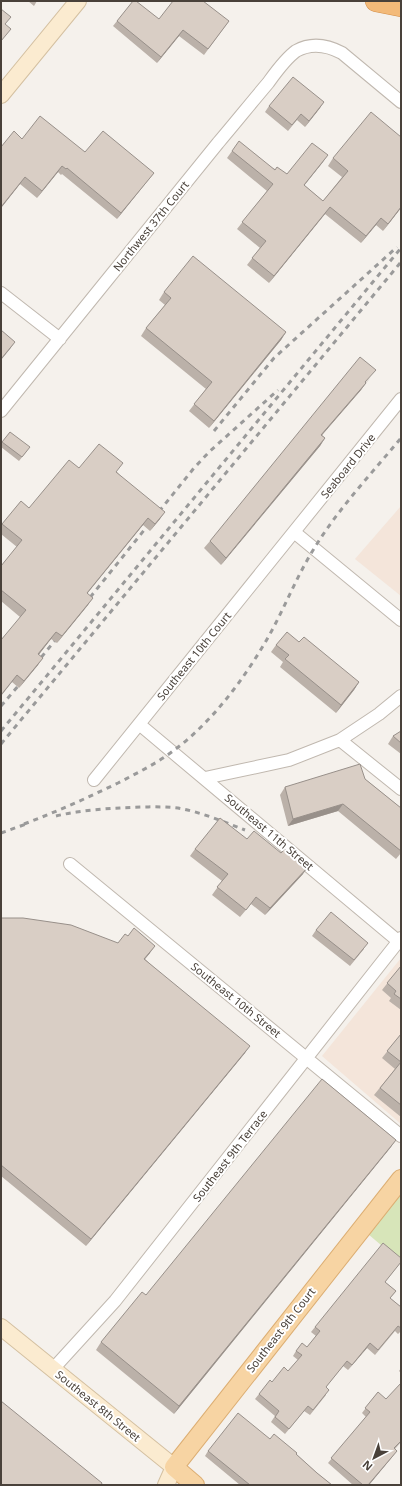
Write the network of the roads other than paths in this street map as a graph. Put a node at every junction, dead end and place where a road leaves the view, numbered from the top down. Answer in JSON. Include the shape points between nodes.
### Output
{"nodes":[{"id":1,"x":78,"y":1,"type":"edge"},
{"id":2,"x":376,"y":1,"type":"edge"},
{"id":3,"x":401,"y":6,"type":"edge"},
{"id":4,"x":1,"y":95,"type":"edge"},
{"id":5,"x":401,"y":102,"type":"edge"},
{"id":6,"x":1,"y":292,"type":"edge"},
{"id":7,"x":60,"y":339,"type":"junction"},
{"id":8,"x":401,"y":399,"type":"edge"},
{"id":9,"x":1,"y":411,"type":"edge"},
{"id":10,"x":294,"y":532,"type":"junction"},
{"id":11,"x":401,"y":620,"type":"edge"},
{"id":12,"x":401,"y":696,"type":"edge"},
{"id":13,"x":139,"y":724,"type":"junction"},
{"id":14,"x":340,"y":740,"type":"junction"},
{"id":15,"x":205,"y":778,"type":"junction"},
{"id":16,"x":94,"y":780,"type":"dead end"},
{"id":17,"x":401,"y":789,"type":"edge"},
{"id":18,"x":70,"y":864,"type":"dead end"},
{"id":19,"x":400,"y":940,"type":"edge"},
{"id":20,"x":307,"y":1058,"type":"junction"},
{"id":21,"x":401,"y":1136,"type":"edge"},
{"id":22,"x":401,"y":1179,"type":"edge"},
{"id":23,"x":1,"y":1326,"type":"edge"},
{"id":24,"x":53,"y":1369,"type":"junction"},
{"id":25,"x":174,"y":1467,"type":"junction"},
{"id":26,"x":166,"y":1485,"type":"edge"},
{"id":27,"x":195,"y":1485,"type":"edge"}],
"edges":[{"from":1,"to":4,"type":"street"},
{"from":2,"to":3,"type":"highway"},
{"from":5,"to":7,"type":"street","name":"Northwest 37th Court","via":[[342,53],[323,45],[307,47],[294,53]]},
{"from":6,"to":7,"type":"street"},
{"from":7,"to":9,"type":"street","name":"Northwest 37th Court"},
{"from":8,"to":10,"type":"street","name":"Seaboard Drive"},
{"from":10,"to":11,"type":"street"},
{"from":10,"to":13,"type":"street","name":"Southeast 10th Court"},
{"from":12,"to":14,"type":"street"},
{"from":13,"to":15,"type":"street","name":"Southeast 11th Street"},
{"from":13,"to":16,"type":"street","name":"Southeast 10th Court"},
{"from":14,"to":15,"type":"street","via":[[289,760]]},
{"from":14,"to":17,"type":"street"},
{"from":15,"to":19,"type":"street","name":"Southeast 11th Street"},
{"from":18,"to":20,"type":"street","name":"Southeast 10th Street"},
{"from":19,"to":20,"type":"street","name":"Southeast 9th Terrace"},
{"from":20,"to":21,"type":"street","name":"Southeast 10th Street"},
{"from":20,"to":24,"type":"street","name":"Southeast 9th Terrace","via":[[115,1301]]},
{"from":22,"to":25,"type":"main road","name":"Southeast 9th Court"},
{"from":23,"to":24,"type":"street","name":"Southeast 8th Street"},
{"from":24,"to":25,"type":"street","name":"Southeast 8th Street"},
{"from":25,"to":26,"type":"street","name":"Southeast 9th Court"},
{"from":25,"to":27,"type":"main road","name":"Southeast 8th Street"}]}
